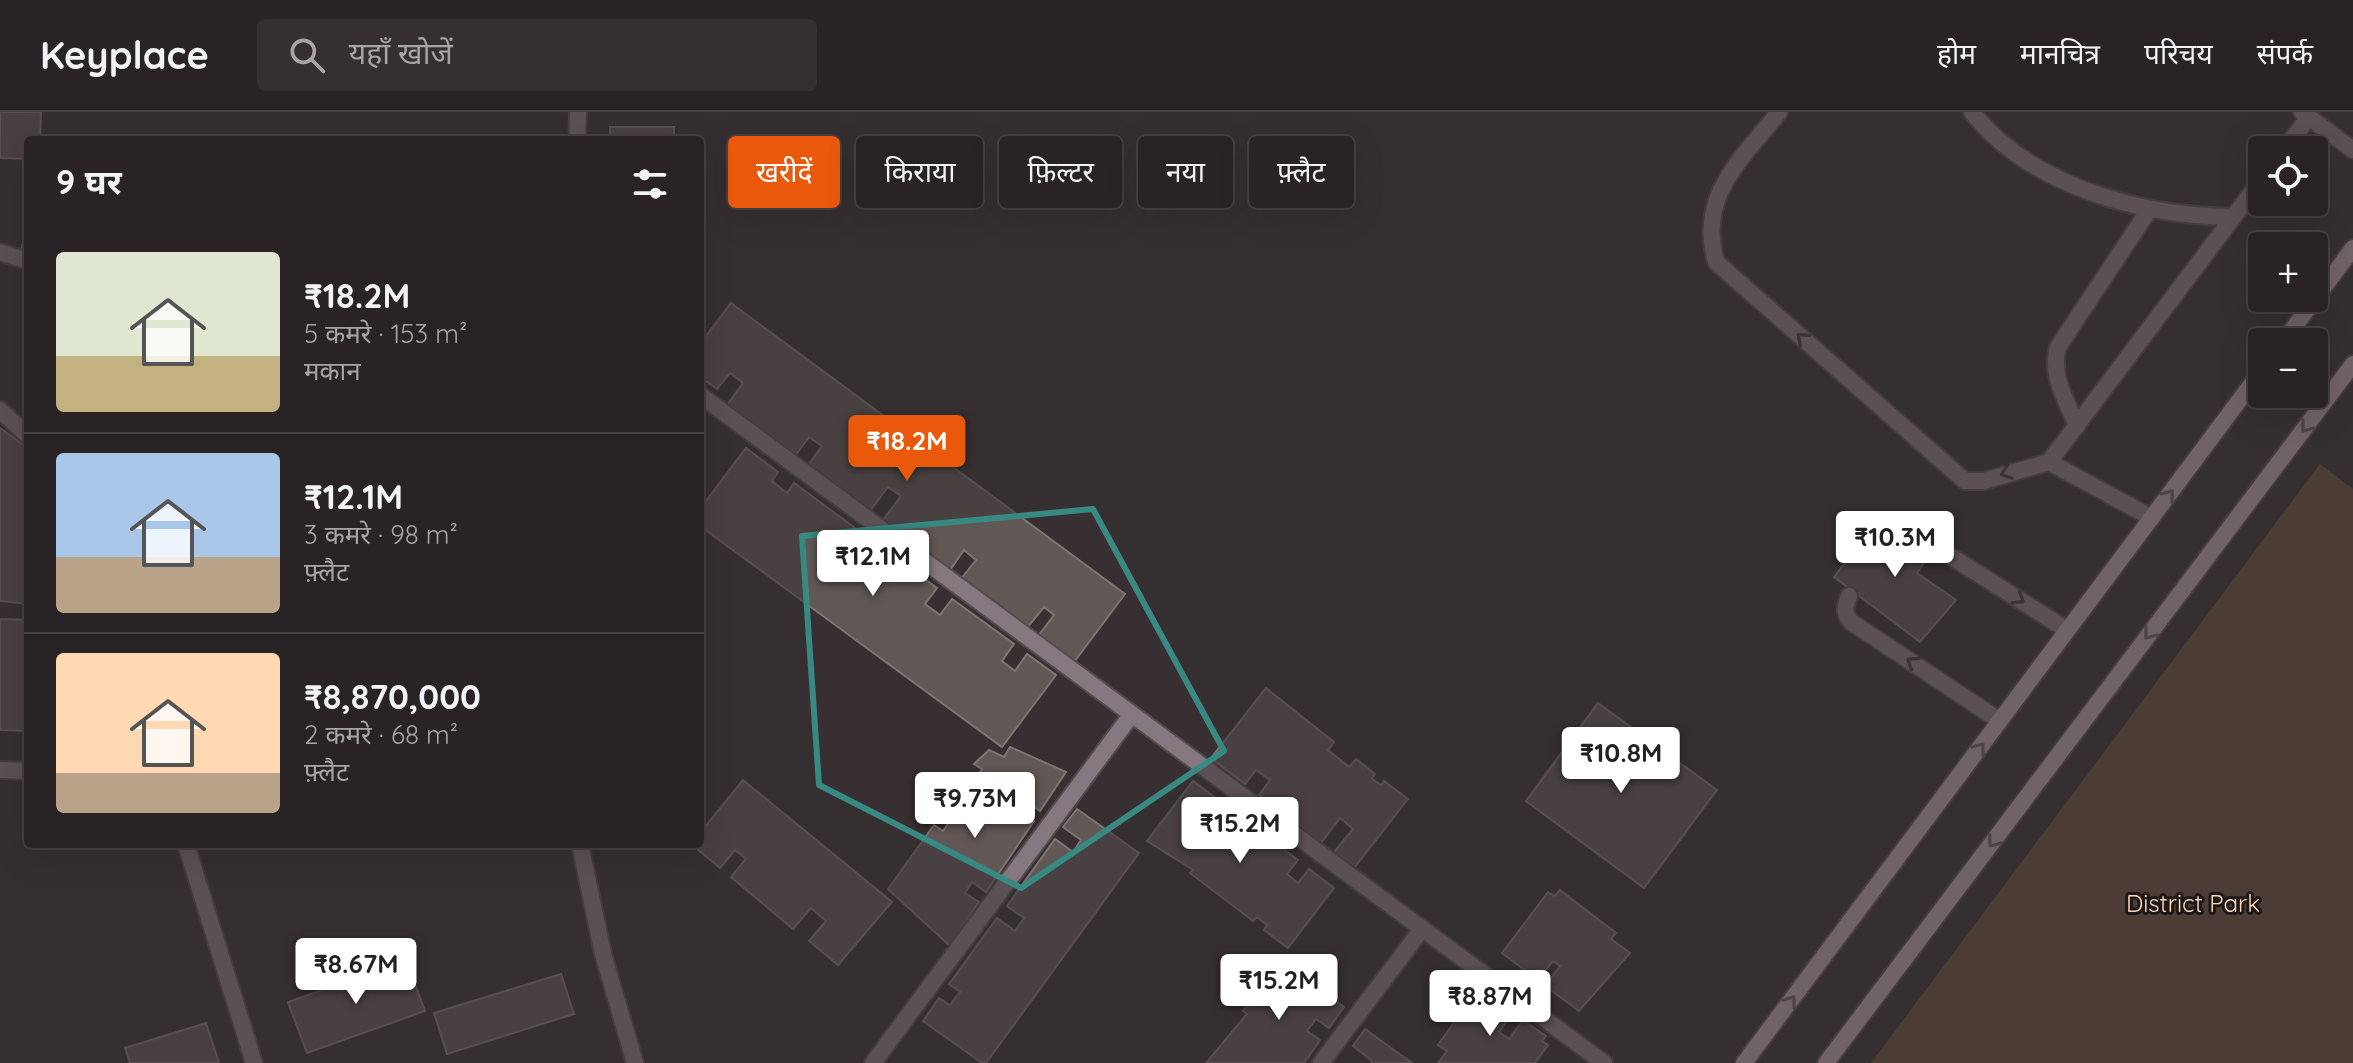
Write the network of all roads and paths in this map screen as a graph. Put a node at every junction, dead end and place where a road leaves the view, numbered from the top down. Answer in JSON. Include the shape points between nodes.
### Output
{"nodes":[{"id":1,"x":578,"y":112,"type":"edge"},
{"id":2,"x":1779,"y":112,"type":"edge"},
{"id":3,"x":1972,"y":112,"type":"edge"},
{"id":4,"x":2305,"y":114,"type":"edge"},
{"id":5,"x":577,"y":136,"type":"edge"},
{"id":6,"x":2292,"y":136,"type":"edge"},
{"id":7,"x":2353,"y":150,"type":"edge"},
{"id":8,"x":2248,"y":197,"type":"edge"},
{"id":9,"x":2149,"y":210,"type":"junction"},
{"id":10,"x":2233,"y":217,"type":"junction"},
{"id":11,"x":2353,"y":248,"type":"edge"},
{"id":12,"x":0,"y":252,"type":"edge"},
{"id":13,"x":24,"y":260,"type":"edge"},
{"id":14,"x":2293,"y":328,"type":"edge"},
{"id":15,"x":2353,"y":364,"type":"edge"},
{"id":16,"x":2248,"y":389,"type":"edge"},
{"id":17,"x":704,"y":398,"type":"edge"},
{"id":18,"x":0,"y":410,"type":"edge"},
{"id":19,"x":2077,"y":426,"type":"junction"},
{"id":20,"x":24,"y":432,"type":"edge"},
{"id":21,"x":2049,"y":462,"type":"junction"},
{"id":22,"x":2152,"y":518,"type":"junction"},
{"id":23,"x":1906,"y":528,"type":"dead end"},
{"id":24,"x":1849,"y":596,"type":"dead end"},
{"id":25,"x":2067,"y":630,"type":"junction"},
{"id":26,"x":1132,"y":714,"type":"junction"},
{"id":27,"x":2000,"y":721,"type":"junction"},
{"id":28,"x":0,"y":770,"type":"edge"},
{"id":29,"x":24,"y":771,"type":"edge"},
{"id":30,"x":187,"y":848,"type":"edge"},
{"id":31,"x":581,"y":848,"type":"edge"},
{"id":32,"x":1422,"y":929,"type":"junction"},
{"id":33,"x":254,"y":1063,"type":"edge"},
{"id":34,"x":635,"y":1063,"type":"edge"},
{"id":35,"x":873,"y":1063,"type":"edge"},
{"id":36,"x":1321,"y":1063,"type":"edge"},
{"id":37,"x":1604,"y":1063,"type":"edge"},
{"id":38,"x":1744,"y":1063,"type":"edge"},
{"id":39,"x":1826,"y":1063,"type":"edge"}],
"edges":[{"from":1,"to":5,"type":"street"},
{"from":21,"to":2,"type":"street","one_way":true,"via":[[1984,481],[1965,481],[1716,262],[1708,236],[1713,207],[1727,177]]},
{"from":3,"to":9,"type":"street","via":[[2007,146],[2048,172]]},
{"from":4,"to":6,"type":"street"},
{"from":4,"to":7,"type":"street"},
{"from":8,"to":10,"type":"street"},
{"from":9,"to":10,"type":"street"},
{"from":9,"to":19,"type":"street","via":[[2058,347],[2057,378]]},
{"from":10,"to":19,"type":"street"},
{"from":11,"to":14,"type":"street"},
{"from":12,"to":13,"type":"street"},
{"from":15,"to":39,"type":"street","one_way":true},
{"from":22,"to":16,"type":"street","one_way":true},
{"from":17,"to":26,"type":"street"},
{"from":18,"to":20,"type":"street"},
{"from":19,"to":21,"type":"street"},
{"from":21,"to":22,"type":"street"},
{"from":22,"to":25,"type":"street"},
{"from":23,"to":25,"type":"street","one_way":true},
{"from":27,"to":24,"type":"street","one_way":true,"via":[[1851,622],[1845,605]]},
{"from":25,"to":27,"type":"street"},
{"from":26,"to":32,"type":"street"},
{"from":26,"to":35,"type":"street"},
{"from":38,"to":27,"type":"street","one_way":true},
{"from":28,"to":29,"type":"street"},
{"from":30,"to":33,"type":"street"},
{"from":31,"to":34,"type":"street","via":[[603,954]]},
{"from":32,"to":36,"type":"street"},
{"from":32,"to":37,"type":"street"}]}
